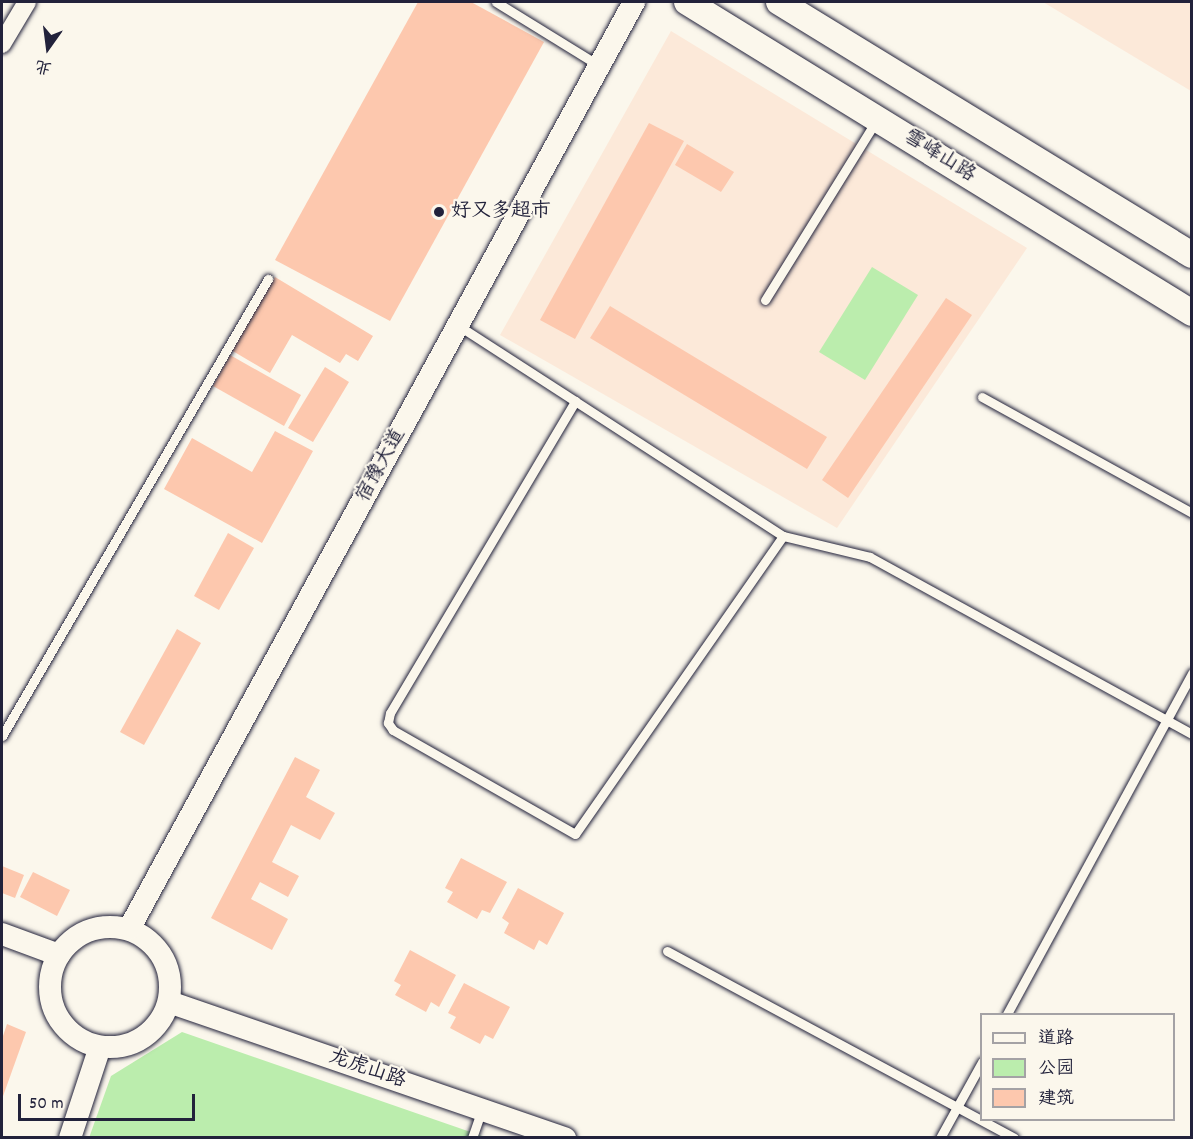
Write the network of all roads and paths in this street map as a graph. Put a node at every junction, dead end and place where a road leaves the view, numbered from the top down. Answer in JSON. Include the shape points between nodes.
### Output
{"nodes":[{"id":1,"x":27,"y":2,"type":"edge"},
{"id":2,"x":496,"y":2,"type":"edge"},
{"id":3,"x":634,"y":2,"type":"edge"},
{"id":4,"x":687,"y":2,"type":"edge"},
{"id":5,"x":779,"y":2,"type":"edge"},
{"id":6,"x":2,"y":44,"type":"edge"},
{"id":7,"x":600,"y":67,"type":"junction"},
{"id":8,"x":878,"y":119,"type":"junction"},
{"id":9,"x":1191,"y":255,"type":"edge"},
{"id":10,"x":267,"y":279,"type":"dead end"},
{"id":11,"x":765,"y":300,"type":"dead end"},
{"id":12,"x":1191,"y":313,"type":"edge"},
{"id":13,"x":459,"y":326,"type":"junction"},
{"id":14,"x":982,"y":397,"type":"dead end"},
{"id":15,"x":575,"y":401,"type":"junction"},
{"id":16,"x":1191,"y":513,"type":"edge"},
{"id":17,"x":783,"y":536,"type":"junction"},
{"id":18,"x":1191,"y":673,"type":"edge"},
{"id":19,"x":1166,"y":721,"type":"junction"},
{"id":20,"x":1191,"y":735,"type":"edge"},
{"id":21,"x":2,"y":736,"type":"edge"},
{"id":22,"x":129,"y":930,"type":"junction"},
{"id":23,"x":2,"y":933,"type":"edge"},
{"id":24,"x":667,"y":951,"type":"dead end"},
{"id":25,"x":59,"y":955,"type":"junction"},
{"id":26,"x":169,"y":1002,"type":"junction"},
{"id":27,"x":1008,"y":1013,"type":"edge"},
{"id":28,"x":100,"y":1047,"type":"junction"},
{"id":29,"x":980,"y":1064,"type":"edge"},
{"id":30,"x":957,"y":1107,"type":"junction"},
{"id":31,"x":482,"y":1109,"type":"junction"},
{"id":32,"x":980,"y":1119,"type":"edge"},
{"id":33,"x":984,"y":1121,"type":"edge"},
{"id":34,"x":70,"y":1137,"type":"edge"},
{"id":35,"x":472,"y":1137,"type":"edge"},
{"id":36,"x":559,"y":1137,"type":"edge"},
{"id":37,"x":940,"y":1137,"type":"edge"},
{"id":38,"x":1014,"y":1137,"type":"edge"}],
"edges":[{"from":1,"to":6,"type":"street"},
{"from":2,"to":7,"type":"lane"},
{"from":3,"to":7,"type":"street","name":"宿豫大道"},
{"from":4,"to":8,"type":"main road","name":"雪峰山路"},
{"from":5,"to":9,"type":"main road"},
{"from":7,"to":13,"type":"street","name":"宿豫大道"},
{"from":8,"to":11,"type":"lane"},
{"from":8,"to":12,"type":"main road","name":"雪峰山路"},
{"from":10,"to":21,"type":"lane"},
{"from":13,"to":15,"type":"lane"},
{"from":13,"to":22,"type":"street","name":"宿豫大道"},
{"from":14,"to":16,"type":"lane"},
{"from":15,"to":17,"type":"lane"},
{"from":15,"to":17,"type":"lane","via":[[390,713],[388,723],[393,730],[575,834]]},
{"from":17,"to":19,"type":"lane","via":[[870,557]]},
{"from":18,"to":19,"type":"lane"},
{"from":19,"to":20,"type":"lane"},
{"from":19,"to":27,"type":"lane"},
{"from":22,"to":25,"type":"street","via":[[89,930],[72,940]]},
{"from":22,"to":26,"type":"street","via":[[147,939],[161,954],[170,972]]},
{"from":23,"to":25,"type":"street"},
{"from":24,"to":30,"type":"lane"},
{"from":25,"to":28,"type":"street","via":[[51,973],[50,993],[55,1012],[81,1041]]},
{"from":26,"to":28,"type":"street","via":[[155,1029],[139,1041],[120,1047]]},
{"from":26,"to":31,"type":"street","name":"龙虎山路"},
{"from":28,"to":34,"type":"street"},
{"from":29,"to":30,"type":"lane"},
{"from":30,"to":32,"type":"lane"},
{"from":30,"to":37,"type":"lane"},
{"from":31,"to":35,"type":"lane"},
{"from":31,"to":36,"type":"street","name":"龙虎山路"},
{"from":33,"to":38,"type":"lane"}]}
